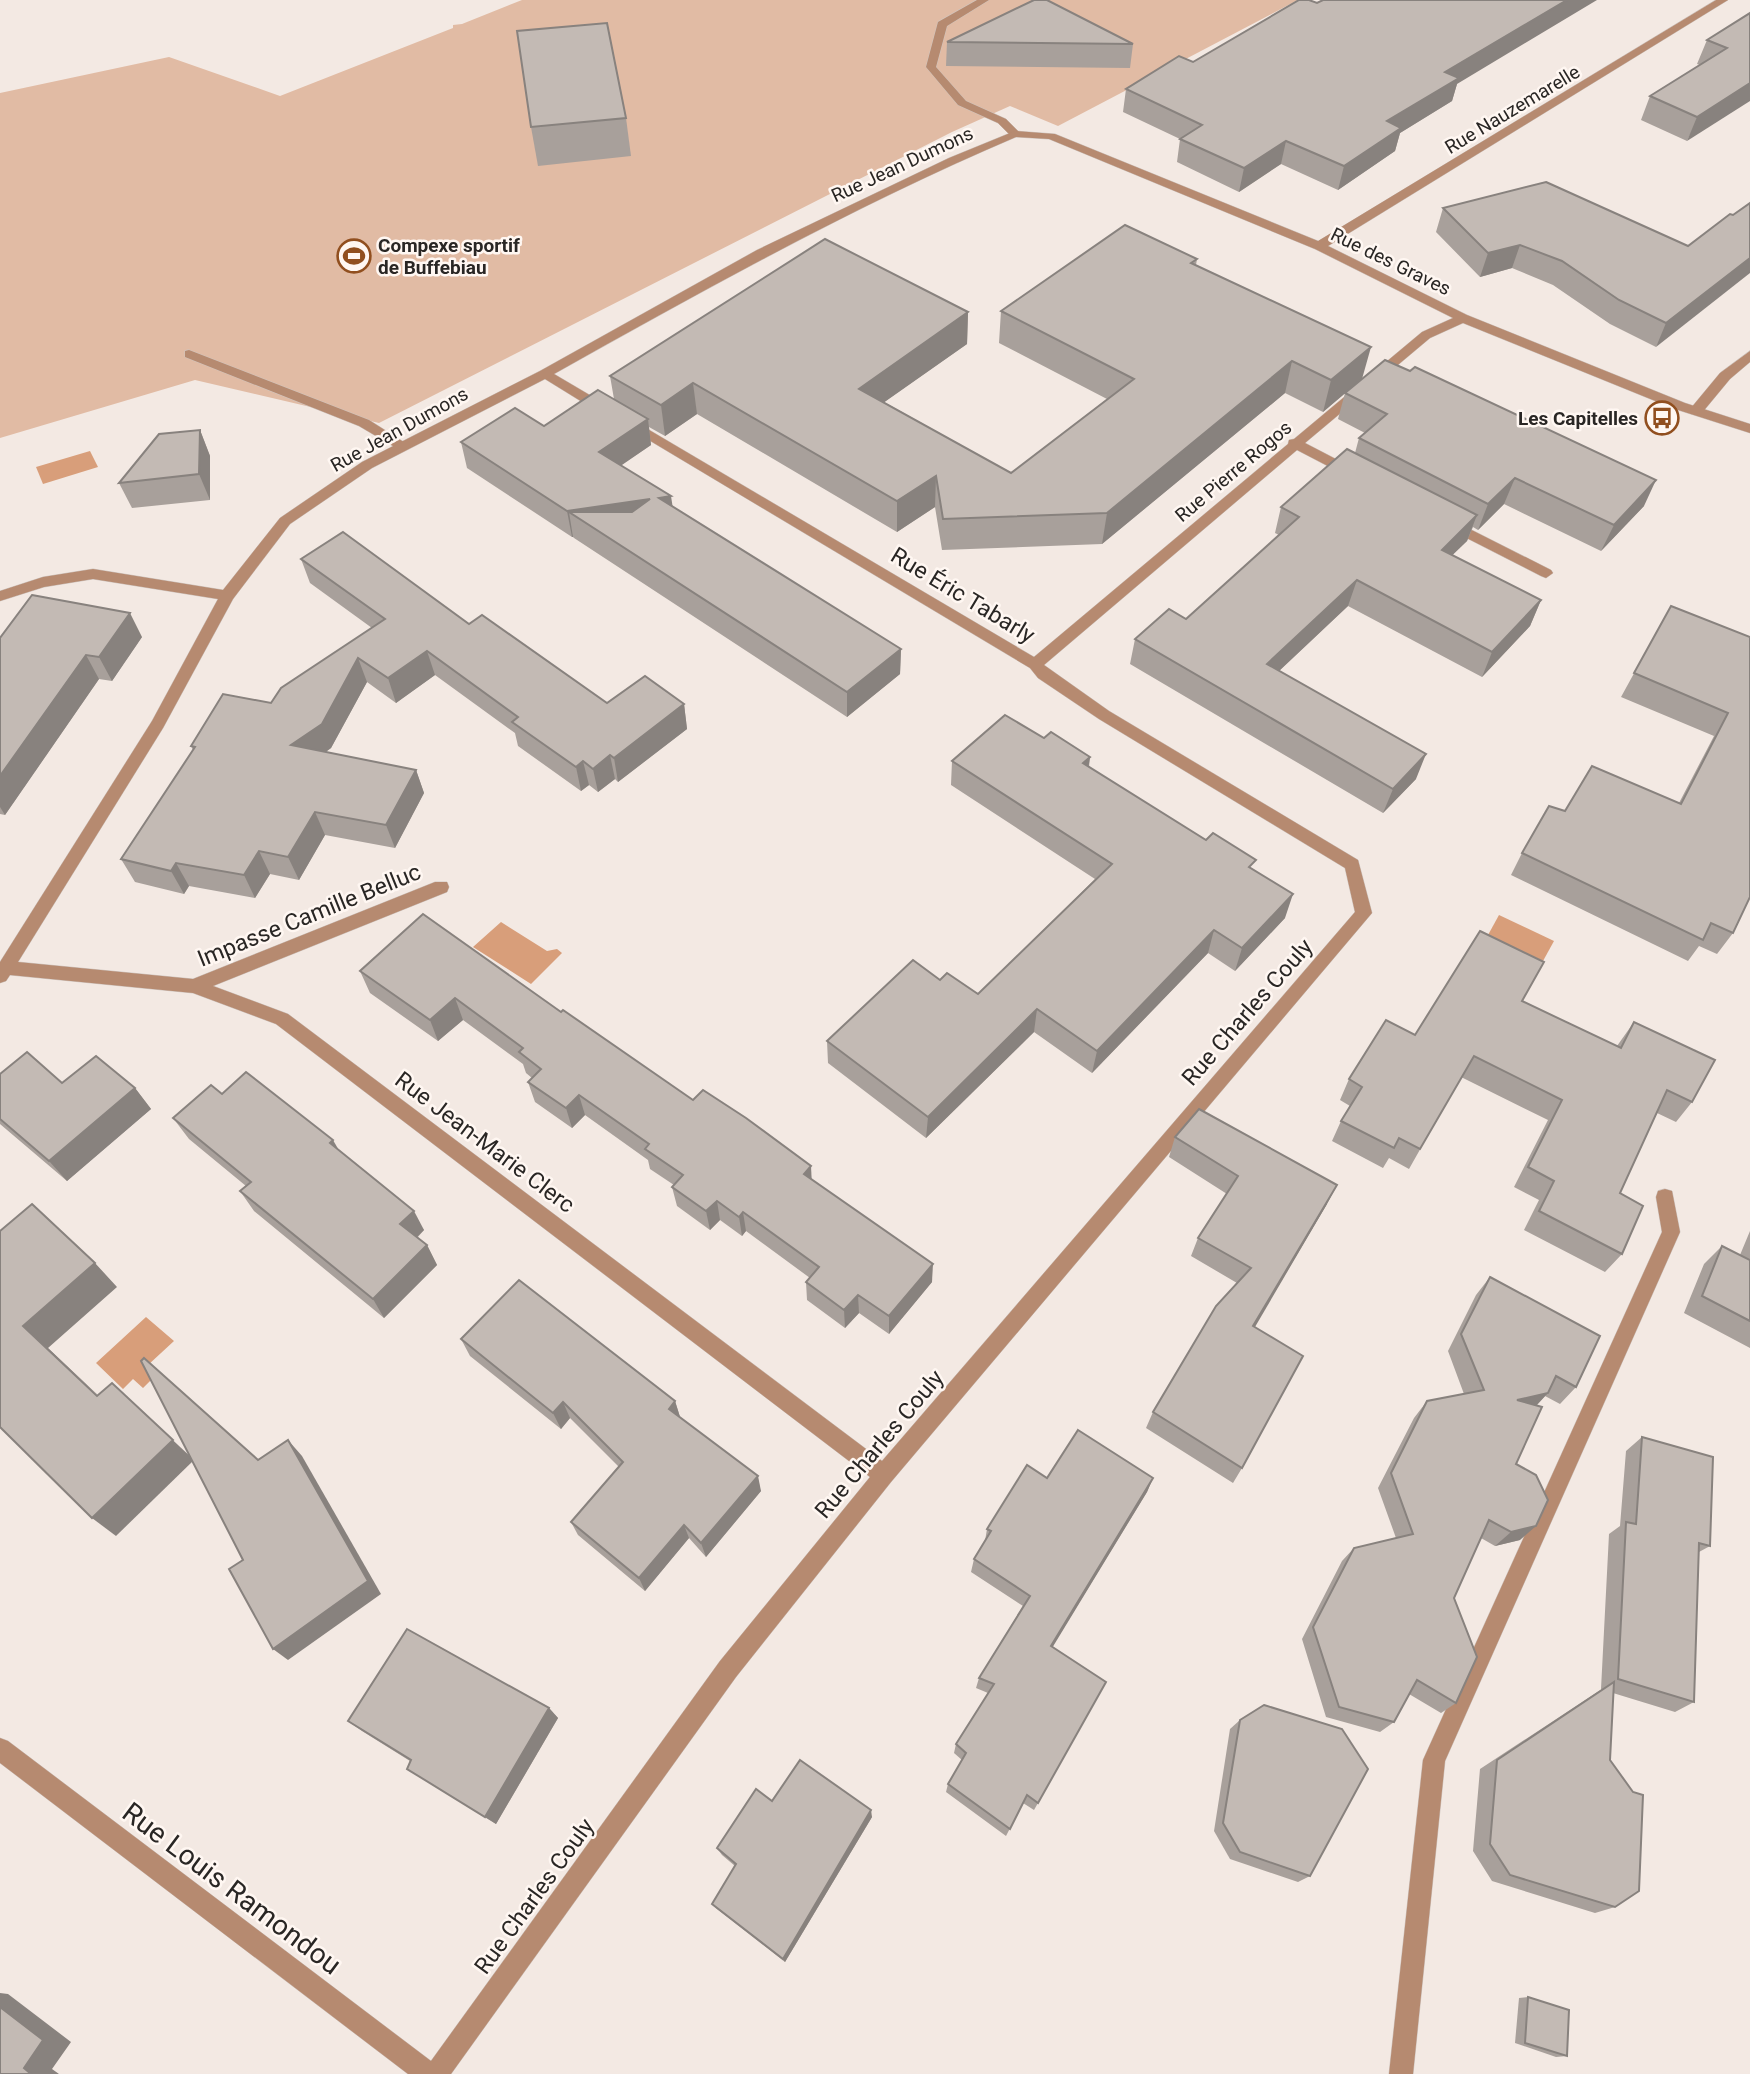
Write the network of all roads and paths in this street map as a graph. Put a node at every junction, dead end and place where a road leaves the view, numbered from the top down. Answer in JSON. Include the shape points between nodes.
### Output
{"nodes":[{"id":1,"x":984,"y":0,"type":"edge"},
{"id":2,"x":1723,"y":0,"type":"edge"},
{"id":3,"x":1015,"y":134,"type":"junction"},
{"id":4,"x":1319,"y":246,"type":"junction"},
{"id":5,"x":1463,"y":318,"type":"junction"},
{"id":6,"x":189,"y":354,"type":"dead end"},
{"id":7,"x":1750,"y":355,"type":"edge"},
{"id":8,"x":545,"y":374,"type":"junction"},
{"id":9,"x":1696,"y":411,"type":"junction"},
{"id":10,"x":1750,"y":429,"type":"edge"},
{"id":11,"x":1294,"y":443,"type":"junction"},
{"id":12,"x":403,"y":446,"type":"junction"},
{"id":13,"x":1366,"y":481,"type":"edge"},
{"id":14,"x":1438,"y":518,"type":"edge"},
{"id":15,"x":1546,"y":573,"type":"dead end"},
{"id":16,"x":0,"y":596,"type":"edge"},
{"id":17,"x":227,"y":596,"type":"junction"},
{"id":18,"x":1035,"y":664,"type":"junction"},
{"id":19,"x":1352,"y":864,"type":"joint"},
{"id":20,"x":441,"y":887,"type":"dead end"},
{"id":21,"x":4,"y":972,"type":"edge"},
{"id":22,"x":194,"y":986,"type":"junction"},
{"id":23,"x":1665,"y":1198,"type":"dead end"},
{"id":24,"x":884,"y":1475,"type":"junction"},
{"id":25,"x":0,"y":1749,"type":"edge"},
{"id":26,"x":428,"y":2074,"type":"edge"},
{"id":27,"x":436,"y":2074,"type":"edge"},
{"id":28,"x":1401,"y":2074,"type":"edge"}],
"edges":[{"from":1,"to":3,"type":"street","via":[[942,24],[931,67],[962,103],[1002,121]]},
{"from":2,"to":4,"type":"street","name":"Rue Nauzemarelle"},
{"from":3,"to":4,"type":"street","name":"Rue des Graves","via":[[1051,136]]},
{"from":3,"to":8,"type":"street","name":"Rue Jean Dumons","via":[[761,253]]},
{"from":4,"to":5,"type":"street","name":"Rue des Graves"},
{"from":5,"to":9,"type":"street","name":"Rue des Graves"},
{"from":5,"to":11,"type":"street","name":"Rue Pierre Rogos","via":[[1426,335]]},
{"from":6,"to":12,"type":"street","via":[[364,423]]},
{"from":7,"to":9,"type":"street"},
{"from":8,"to":12,"type":"street","name":"Rue Jean Dumons"},
{"from":8,"to":18,"type":"street","name":"Rue Éric Tabarly"},
{"from":9,"to":10,"type":"street","name":"Rue des Graves"},
{"from":11,"to":13,"type":"street"},
{"from":11,"to":18,"type":"street","name":"Rue Pierre Rogos"},
{"from":12,"to":17,"type":"street","name":"Rue Jean Dumons","via":[[285,521]]},
{"from":14,"to":15,"type":"street"},
{"from":16,"to":17,"type":"street","via":[[43,582],[93,574]]},
{"from":17,"to":21,"type":"street","name":"Rue Jean Dumons","via":[[158,724]]},
{"from":18,"to":19,"type":"street","name":"Rue Éric Tabarly","via":[[1104,715]]},
{"from":19,"to":24,"type":"street","name":"Rue Charles Couly","via":[[1364,913]]},
{"from":20,"to":22,"type":"street","name":"Impasse Camille Belluc"},
{"from":21,"to":22,"type":"street","name":"Rue Jean-Marie Clerc"},
{"from":22,"to":24,"type":"street","name":"Rue Jean-Marie Clerc","via":[[282,1019]]},
{"from":23,"to":28,"type":"street","via":[[1671,1233],[1434,1760]]},
{"from":24,"to":27,"type":"street","name":"Rue Charles Couly","via":[[728,1669]]},
{"from":25,"to":26,"type":"street","name":"Rue Louis Ramondou"}]}
